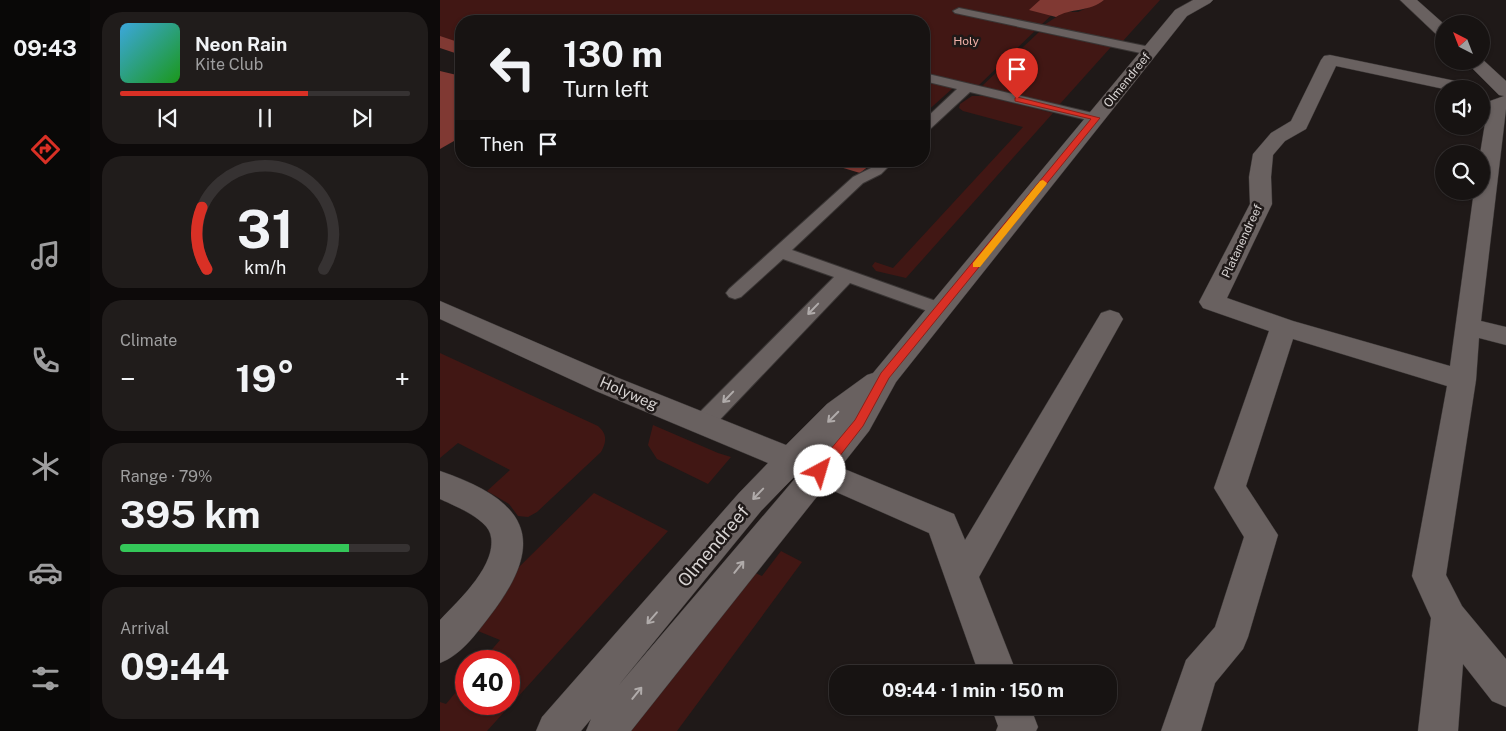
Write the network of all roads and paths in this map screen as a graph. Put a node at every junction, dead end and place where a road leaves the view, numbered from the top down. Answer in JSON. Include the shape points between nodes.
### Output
{"nodes":[{"id":1,"x":1204,"y":0,"type":"edge"},
{"id":2,"x":1408,"y":0,"type":"edge"},
{"id":3,"x":959,"y":11,"type":"dead end"},
{"id":4,"x":1435,"y":25,"type":"edge"},
{"id":5,"x":1150,"y":51,"type":"junction"},
{"id":6,"x":1484,"y":70,"type":"edge"},
{"id":7,"x":930,"y":78,"type":"edge"},
{"id":8,"x":1435,"y":82,"type":"edge"},
{"id":9,"x":967,"y":87,"type":"junction"},
{"id":10,"x":1506,"y":91,"type":"edge"},
{"id":11,"x":1490,"y":93,"type":"edge"},
{"id":12,"x":1506,"y":96,"type":"edge"},
{"id":13,"x":1506,"y":101,"type":"edge"},
{"id":14,"x":1096,"y":118,"type":"junction"},
{"id":15,"x":930,"y":121,"type":"edge"},
{"id":16,"x":880,"y":167,"type":"edge"},
{"id":17,"x":1498,"y":167,"type":"edge"},
{"id":18,"x":780,"y":252,"type":"junction"},
{"id":19,"x":847,"y":275,"type":"junction"},
{"id":20,"x":735,"y":293,"type":"dead end"},
{"id":21,"x":940,"y":309,"type":"junction"},
{"id":22,"x":440,"y":310,"type":"edge"},
{"id":23,"x":1110,"y":319,"type":"dead end"},
{"id":24,"x":1467,"y":326,"type":"junction"},
{"id":25,"x":1284,"y":327,"type":"junction"},
{"id":26,"x":1506,"y":336,"type":"edge"},
{"id":27,"x":1462,"y":380,"type":"junction"},
{"id":28,"x":702,"y":424,"type":"junction"},
{"id":29,"x":806,"y":465,"type":"junction"},
{"id":30,"x":440,"y":484,"type":"edge"},
{"id":31,"x":961,"y":577,"type":"junction"},
{"id":32,"x":1450,"y":618,"type":"junction"},
{"id":33,"x":440,"y":646,"type":"edge"},
{"id":34,"x":995,"y":665,"type":"edge"},
{"id":35,"x":1506,"y":688,"type":"edge"},
{"id":36,"x":1013,"y":715,"type":"edge"},
{"id":37,"x":556,"y":731,"type":"edge"},
{"id":38,"x":606,"y":731,"type":"edge"},
{"id":39,"x":1016,"y":731,"type":"edge"},
{"id":40,"x":1181,"y":731,"type":"edge"},
{"id":41,"x":1438,"y":731,"type":"edge"}],
"edges":[{"from":1,"to":5,"type":"street","name":"Olmendreef","via":[[1181,13]]},
{"from":2,"to":4,"type":"street"},
{"from":3,"to":5,"type":"lane"},
{"from":5,"to":14,"type":"street","name":"Olmendreef"},
{"from":6,"to":10,"type":"street"},
{"from":7,"to":9,"type":"lane"},
{"from":8,"to":25,"type":"street","name":"Platanendreef","via":[[1330,60],[1299,125],[1278,137],[1263,154],[1261,204],[1212,302]]},
{"from":9,"to":14,"type":"lane"},
{"from":9,"to":15,"type":"lane"},
{"from":11,"to":12,"type":"street"},
{"from":13,"to":17,"type":"street","via":[[1497,105]]},
{"from":14,"to":21,"type":"street","name":"Olmendreef"},
{"from":16,"to":18,"type":"lane","via":[[858,180]]},
{"from":17,"to":24,"type":"street"},
{"from":18,"to":19,"type":"lane"},
{"from":18,"to":20,"type":"lane"},
{"from":19,"to":21,"type":"lane"},
{"from":19,"to":28,"type":"lane","one_way":true},
{"from":21,"to":29,"type":"street","name":"Olmendreef","via":[[885,376],[859,423]]},
{"from":22,"to":28,"type":"street","name":"Holyweg"},
{"from":23,"to":31,"type":"street"},
{"from":24,"to":26,"type":"street"},
{"from":24,"to":27,"type":"street"},
{"from":25,"to":27,"type":"street","name":"Platanendreef"},
{"from":25,"to":40,"type":"street","via":[[1230,488],[1261,535],[1230,637],[1199,674]]},
{"from":27,"to":32,"type":"street","via":[[1429,576]]},
{"from":28,"to":29,"type":"street","name":"Holyweg"},
{"from":29,"to":31,"type":"street","via":[[942,524]]},
{"from":29,"to":37,"type":"street","name":"Olmendreef","one_way":true,"via":[[750,502]]},
{"from":38,"to":29,"type":"street","name":"Olmendreef","one_way":true,"via":[[747,558]]},
{"from":30,"to":33,"type":"street","via":[[490,511],[505,528],[508,547],[504,565],[487,593]]},
{"from":31,"to":34,"type":"street"},
{"from":32,"to":35,"type":"street"},
{"from":32,"to":41,"type":"street"},
{"from":36,"to":39,"type":"street","via":[[1018,727]]}]}
